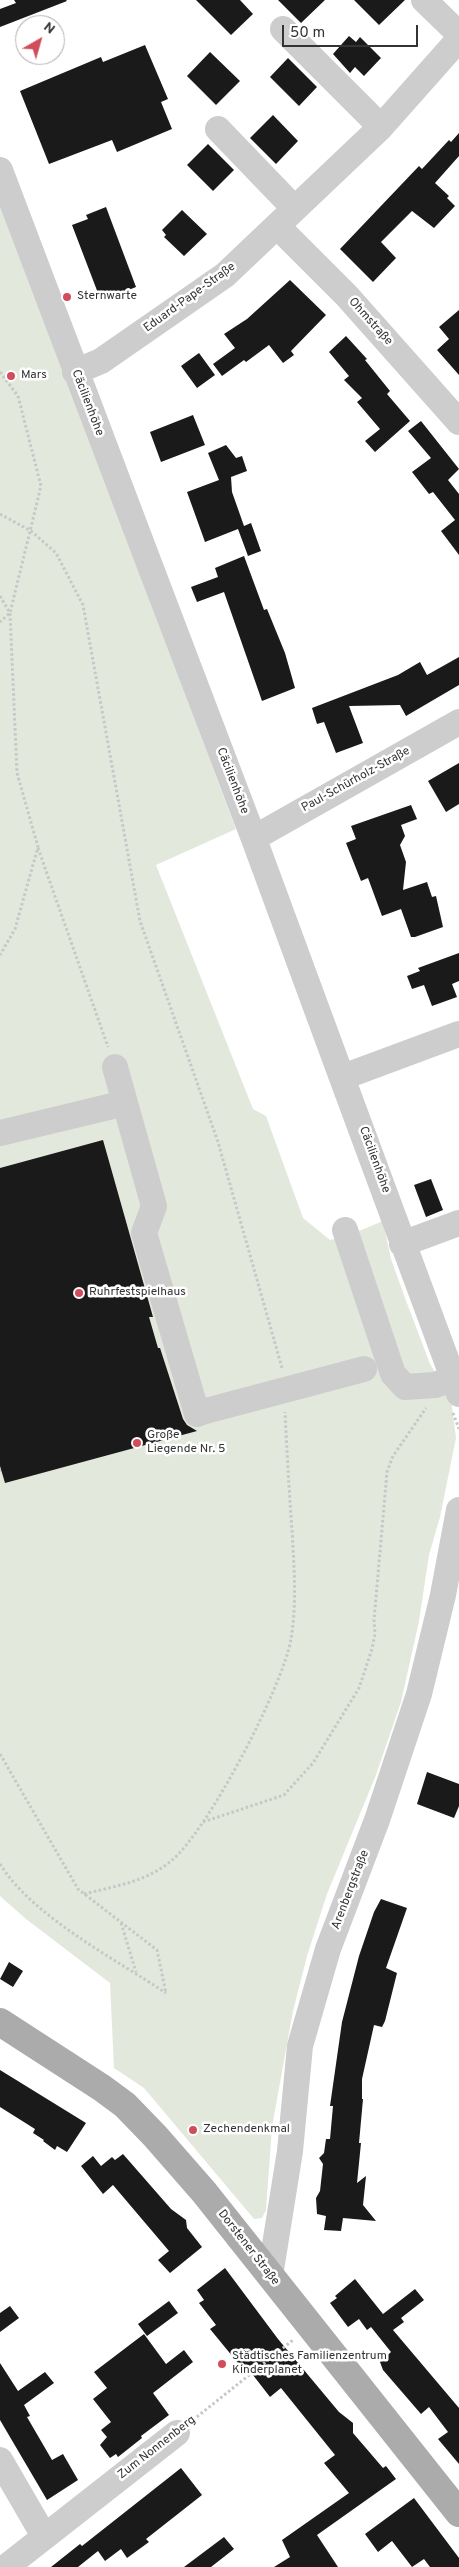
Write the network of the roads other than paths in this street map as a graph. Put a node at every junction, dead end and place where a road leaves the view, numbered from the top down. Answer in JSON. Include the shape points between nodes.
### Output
{"nodes":[{"id":1,"x":424,"y":0,"type":"edge"},
{"id":2,"x":283,"y":28,"type":"dead end"},
{"id":3,"x":459,"y":34,"type":"edge"},
{"id":4,"x":459,"y":39,"type":"edge"},
{"id":5,"x":381,"y":127,"type":"junction"},
{"id":6,"x":218,"y":129,"type":"dead end"},
{"id":7,"x":0,"y":170,"type":"edge"},
{"id":8,"x":285,"y":217,"type":"junction"},
{"id":9,"x":76,"y":372,"type":"junction"},
{"id":10,"x":455,"y":410,"type":"edge"},
{"id":11,"x":459,"y":722,"type":"edge"},
{"id":12,"x":254,"y":838,"type":"junction"},
{"id":13,"x":459,"y":1034,"type":"edge"},
{"id":14,"x":115,"y":1067,"type":"road end"},
{"id":15,"x":343,"y":1077,"type":"junction"},
{"id":16,"x":125,"y":1103,"type":"junction"},
{"id":17,"x":0,"y":1133,"type":"edge"},
{"id":18,"x":459,"y":1223,"type":"edge"},
{"id":19,"x":345,"y":1230,"type":"dead end"},
{"id":20,"x":402,"y":1244,"type":"junction"},
{"id":21,"x":376,"y":1364,"type":"junction"},
{"id":22,"x":451,"y":1383,"type":"edge"},
{"id":23,"x":459,"y":1510,"type":"edge"},
{"id":24,"x":0,"y":2022,"type":"edge"},
{"id":25,"x":270,"y":2276,"type":"junction"},
{"id":26,"x":177,"y":2433,"type":"road end"},
{"id":27,"x":0,"y":2460,"type":"edge"},
{"id":28,"x":459,"y":2513,"type":"edge"},
{"id":29,"x":44,"y":2536,"type":"junction"},
{"id":30,"x":6,"y":2567,"type":"edge"}],
"edges":[{"from":1,"to":3,"type":"street"},
{"from":2,"to":5,"type":"street"},
{"from":4,"to":5,"type":"street","name":"Eduard-Pape-Straße"},
{"from":5,"to":8,"type":"street","name":"Eduard-Pape-Straße"},
{"from":6,"to":8,"type":"street"},
{"from":7,"to":9,"type":"street","name":"Cäcilienhöhe"},
{"from":8,"to":9,"type":"street","name":"Eduard-Pape-Straße","via":[[225,275],[101,361]]},
{"from":8,"to":10,"type":"street","name":"Ohmstraße","via":[[347,296]]},
{"from":9,"to":12,"type":"street","name":"Cäcilienhöhe"},
{"from":11,"to":12,"type":"street","name":"Paul-Schürholz-Straße"},
{"from":12,"to":15,"type":"street","name":"Cäcilienhöhe"},
{"from":13,"to":15,"type":"street"},
{"from":14,"to":16,"type":"street"},
{"from":15,"to":20,"type":"street","name":"Cäcilienhöhe"},
{"from":16,"to":17,"type":"street"},
{"from":16,"to":21,"type":"street","bridge":true,"via":[[154,1206],[144,1233],[197,1414]]},
{"from":18,"to":20,"type":"street"},
{"from":19,"to":21,"type":"street"},
{"from":20,"to":22,"type":"street","name":"Cäcilienhöhe"},
{"from":21,"to":22,"type":"street","via":[[405,1387]]},
{"from":23,"to":25,"type":"street","name":"Arenbergstraße","via":[[419,1694],[377,1820],[328,1949],[300,2046],[290,2151]]},
{"from":24,"to":25,"type":"main road","name":"Dorstener Straße","via":[[125,2105],[204,2192]]},
{"from":25,"to":28,"type":"main road","name":"Dorstener Straße"},
{"from":26,"to":29,"type":"street","name":"Zum Nonnenberg"},
{"from":27,"to":29,"type":"street"},
{"from":29,"to":30,"type":"street","name":"Zum Nonnenberg"}]}
